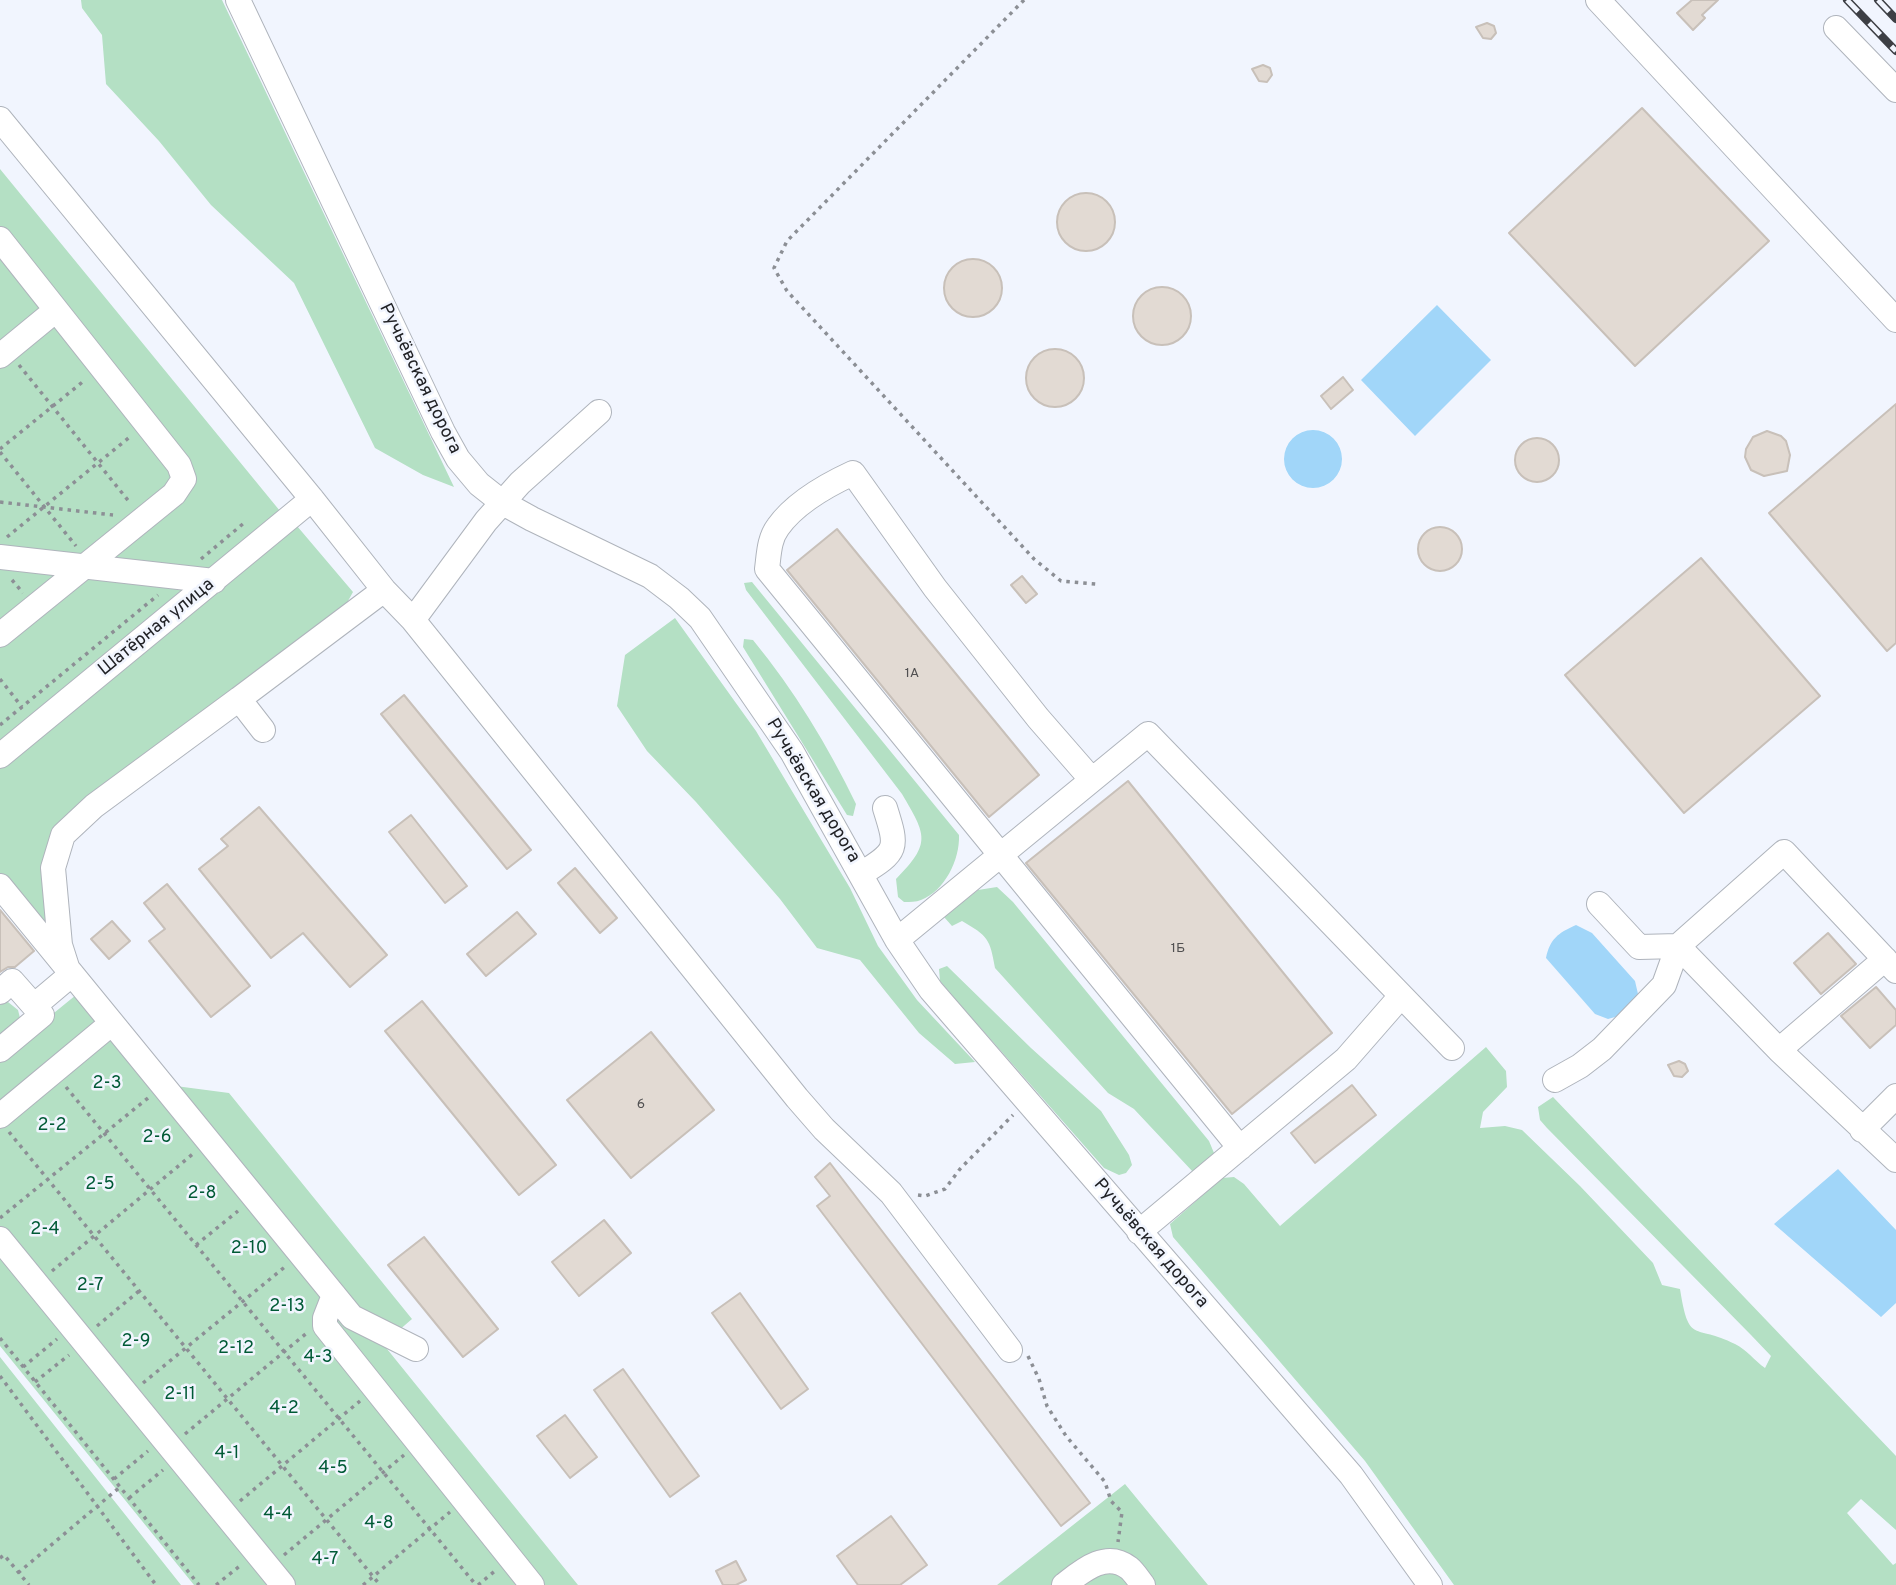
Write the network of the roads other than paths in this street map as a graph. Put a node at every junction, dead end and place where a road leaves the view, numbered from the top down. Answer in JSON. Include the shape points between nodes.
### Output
{"nodes":[{"id":1,"x":238,"y":0,"type":"edge"},
{"id":2,"x":1598,"y":0,"type":"edge"},
{"id":3,"x":1836,"y":28,"type":"dead end"},
{"id":4,"x":1896,"y":89,"type":"edge"},
{"id":5,"x":0,"y":119,"type":"edge"},
{"id":6,"x":0,"y":239,"type":"edge"},
{"id":7,"x":56,"y":310,"type":"junction"},
{"id":8,"x":1896,"y":320,"type":"edge"},
{"id":9,"x":4,"y":353,"type":"edge"},
{"id":10,"x":599,"y":412,"type":"dead end"},
{"id":11,"x":312,"y":499,"type":"junction"},
{"id":12,"x":503,"y":503,"type":"junction"},
{"id":13,"x":87,"y":564,"type":"junction"},
{"id":14,"x":4,"y":566,"type":"edge"},
{"id":15,"x":214,"y":581,"type":"junction"},
{"id":16,"x":384,"y":590,"type":"junction"},
{"id":17,"x":413,"y":620,"type":"junction"},
{"id":18,"x":0,"y":635,"type":"edge"},
{"id":19,"x":239,"y":699,"type":"junction"},
{"id":20,"x":263,"y":730,"type":"dead end"},
{"id":21,"x":0,"y":756,"type":"edge"},
{"id":22,"x":1092,"y":780,"type":"junction"},
{"id":23,"x":885,"y":808,"type":"dead end"},
{"id":24,"x":1000,"y":856,"type":"junction"},
{"id":25,"x":861,"y":874,"type":"junction"},
{"id":26,"x":0,"y":886,"type":"edge"},
{"id":27,"x":1599,"y":904,"type":"dead end"},
{"id":28,"x":897,"y":940,"type":"junction"},
{"id":29,"x":1678,"y":946,"type":"junction"},
{"id":30,"x":1891,"y":965,"type":"edge"},
{"id":31,"x":69,"y":971,"type":"junction"},
{"id":32,"x":0,"y":992,"type":"edge"},
{"id":33,"x":1402,"y":996,"type":"junction"},
{"id":34,"x":34,"y":1006,"type":"junction"},
{"id":35,"x":112,"y":1023,"type":"junction"},
{"id":36,"x":1452,"y":1048,"type":"dead end"},
{"id":37,"x":0,"y":1050,"type":"edge"},
{"id":38,"x":1779,"y":1051,"type":"junction"},
{"id":39,"x":1555,"y":1080,"type":"dead end"},
{"id":40,"x":1896,"y":1096,"type":"edge"},
{"id":41,"x":4,"y":1123,"type":"edge"},
{"id":42,"x":1862,"y":1130,"type":"junction"},
{"id":43,"x":1240,"y":1148,"type":"junction"},
{"id":44,"x":1896,"y":1160,"type":"edge"},
{"id":45,"x":1139,"y":1232,"type":"junction"},
{"id":46,"x":0,"y":1239,"type":"edge"},
{"id":47,"x":329,"y":1307,"type":"junction"},
{"id":48,"x":416,"y":1349,"type":"dead end"},
{"id":49,"x":1010,"y":1350,"type":"road end"},
{"id":50,"x":269,"y":1568,"type":"edge"},
{"id":51,"x":532,"y":1585,"type":"edge"},
{"id":52,"x":1064,"y":1585,"type":"edge"},
{"id":53,"x":1143,"y":1585,"type":"edge"},
{"id":54,"x":1430,"y":1585,"type":"edge"}],
"edges":[{"from":1,"to":12,"type":"street","name":"Ручьёвская дорога","via":[[443,432],[479,484]]},
{"from":2,"to":8,"type":"street"},
{"from":3,"to":4,"type":"street"},
{"from":5,"to":11,"type":"street"},
{"from":6,"to":7,"type":"street"},
{"from":7,"to":9,"type":"street"},
{"from":7,"to":13,"type":"street","via":[[179,465],[184,480],[174,494]]},
{"from":10,"to":12,"type":"street"},
{"from":11,"to":15,"type":"street","name":"Шатёрная улица"},
{"from":11,"to":16,"type":"street"},
{"from":12,"to":17,"type":"street"},
{"from":12,"to":25,"type":"street","name":"Ручьёвская дорога","via":[[650,576],[700,618],[792,752]]},
{"from":13,"to":14,"type":"street"},
{"from":13,"to":15,"type":"street"},
{"from":13,"to":18,"type":"street"},
{"from":15,"to":21,"type":"street","name":"Шатёрная улица"},
{"from":16,"to":17,"type":"street"},
{"from":16,"to":19,"type":"street"},
{"from":17,"to":49,"type":"street","via":[[797,1098],[891,1193]]},
{"from":19,"to":20,"type":"street"},
{"from":19,"to":31,"type":"street","via":[[94,806],[64,835],[53,868],[60,945]]},
{"from":22,"to":24,"type":"street"},
{"from":22,"to":24,"type":"street","via":[[935,588],[853,473],[827,485],[794,511],[769,545],[767,569]]},
{"from":22,"to":33,"type":"street","via":[[1148,734]]},
{"from":23,"to":25,"type":"street","via":[[895,838],[892,851]]},
{"from":24,"to":28,"type":"street"},
{"from":24,"to":43,"type":"street"},
{"from":25,"to":28,"type":"street","name":"Ручьёвская дорога"},
{"from":26,"to":31,"type":"street"},
{"from":27,"to":29,"type":"street","via":[[1639,947]]},
{"from":28,"to":45,"type":"street","name":"Ручьёвская дорога","via":[[931,990]]},
{"from":29,"to":30,"type":"street","via":[[1784,852]]},
{"from":29,"to":38,"type":"street"},
{"from":29,"to":39,"type":"street","via":[[1664,985],[1602,1049]]},
{"from":30,"to":38,"type":"street"},
{"from":31,"to":34,"type":"street"},
{"from":31,"to":35,"type":"street"},
{"from":32,"to":34,"type":"street","via":[[12,981]]},
{"from":33,"to":36,"type":"street"},
{"from":33,"to":43,"type":"street","via":[[1346,1059]]},
{"from":34,"to":37,"type":"street","via":[[42,1015]]},
{"from":35,"to":41,"type":"street"},
{"from":35,"to":47,"type":"street","via":[[301,1254]]},
{"from":38,"to":42,"type":"street"},
{"from":40,"to":42,"type":"street"},
{"from":42,"to":44,"type":"street"},
{"from":43,"to":45,"type":"street"},
{"from":45,"to":54,"type":"street","name":"Ручьёвская дорога","via":[[1351,1475]]},
{"from":46,"to":50,"type":"street"},
{"from":47,"to":48,"type":"street"},
{"from":47,"to":51,"type":"street","via":[[325,1326]]},
{"from":52,"to":53,"type":"street","via":[[1085,1568],[1114,1561],[1129,1568]]}]}
